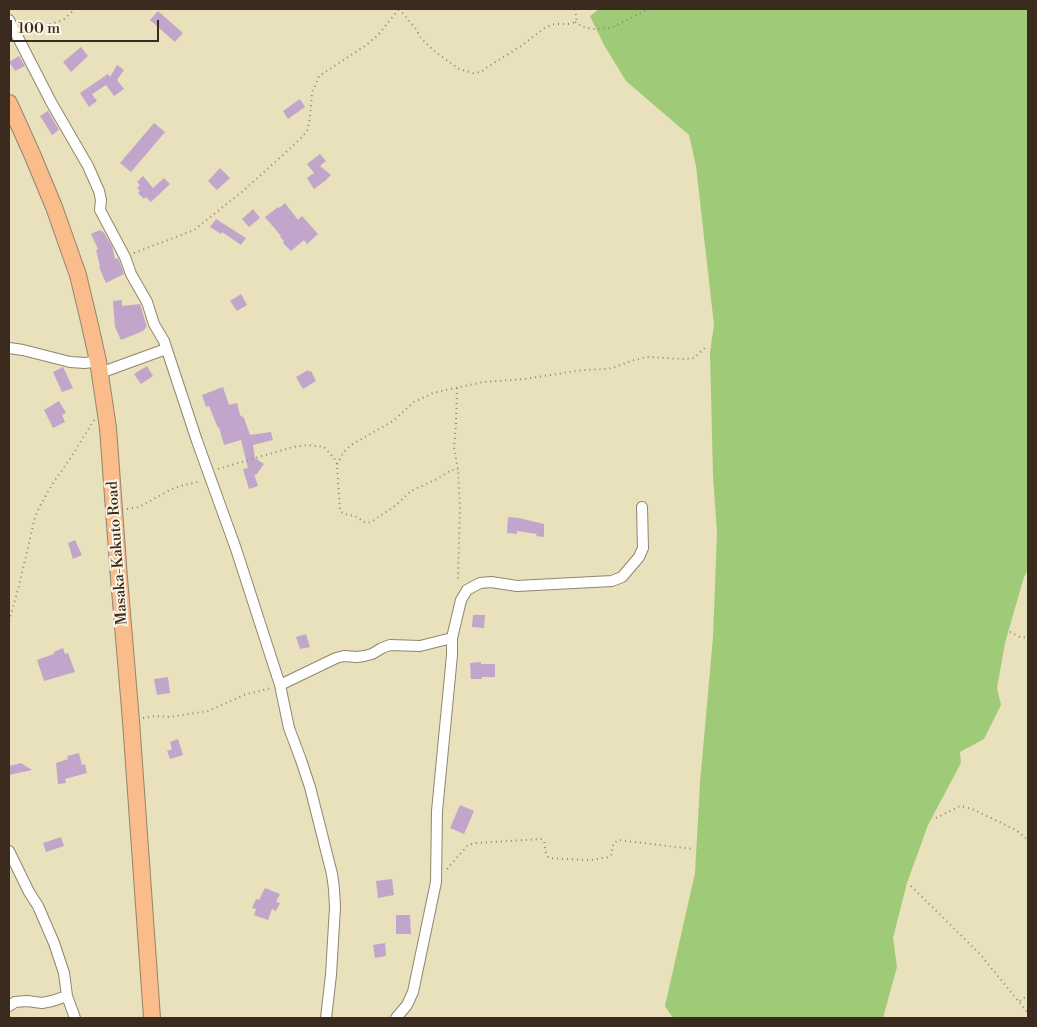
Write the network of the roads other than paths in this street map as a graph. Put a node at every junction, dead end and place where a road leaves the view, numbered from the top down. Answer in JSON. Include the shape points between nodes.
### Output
{"nodes":[{"id":1,"x":9,"y":20,"type":"edge"},
{"id":2,"x":9,"y":103,"type":"edge"},
{"id":3,"x":9,"y":348,"type":"edge"},
{"id":4,"x":166,"y":350,"type":"junction"},
{"id":5,"x":99,"y":367,"type":"junction"},
{"id":6,"x":642,"y":507,"type":"dead end"},
{"id":7,"x":452,"y":638,"type":"junction"},
{"id":8,"x":280,"y":685,"type":"junction"},
{"id":9,"x":9,"y":851,"type":"edge"},
{"id":10,"x":67,"y":996,"type":"junction"},
{"id":11,"x":9,"y":1006,"type":"edge"},
{"id":12,"x":76,"y":1018,"type":"edge"},
{"id":13,"x":152,"y":1018,"type":"edge"},
{"id":14,"x":326,"y":1018,"type":"edge"},
{"id":15,"x":396,"y":1018,"type":"edge"}],
"edges":[{"from":1,"to":4,"type":"street","via":[[88,166],[101,200],[100,210],[147,302]]},
{"from":2,"to":5,"type":"highway","name":"Masaka-Kakuto Road","via":[[54,207],[78,275]]},
{"from":3,"to":5,"type":"street"},
{"from":4,"to":5,"type":"street"},
{"from":4,"to":8,"type":"street"},
{"from":5,"to":13,"type":"highway","name":"Masaka-Kakuto Road","via":[[115,511]]},
{"from":6,"to":7,"type":"street","via":[[643,548],[622,577],[612,581],[517,586],[480,583],[466,590]]},
{"from":7,"to":8,"type":"street","via":[[420,646],[390,645],[364,656],[336,658]]},
{"from":7,"to":15,"type":"street","via":[[437,811],[436,882],[414,992]]},
{"from":8,"to":14,"type":"street","via":[[289,728],[310,786],[332,874],[335,907]]},
{"from":9,"to":10,"type":"street","via":[[54,943],[64,973]]},
{"from":10,"to":11,"type":"street","via":[[42,1003],[15,1002]]},
{"from":10,"to":12,"type":"street"}]}
